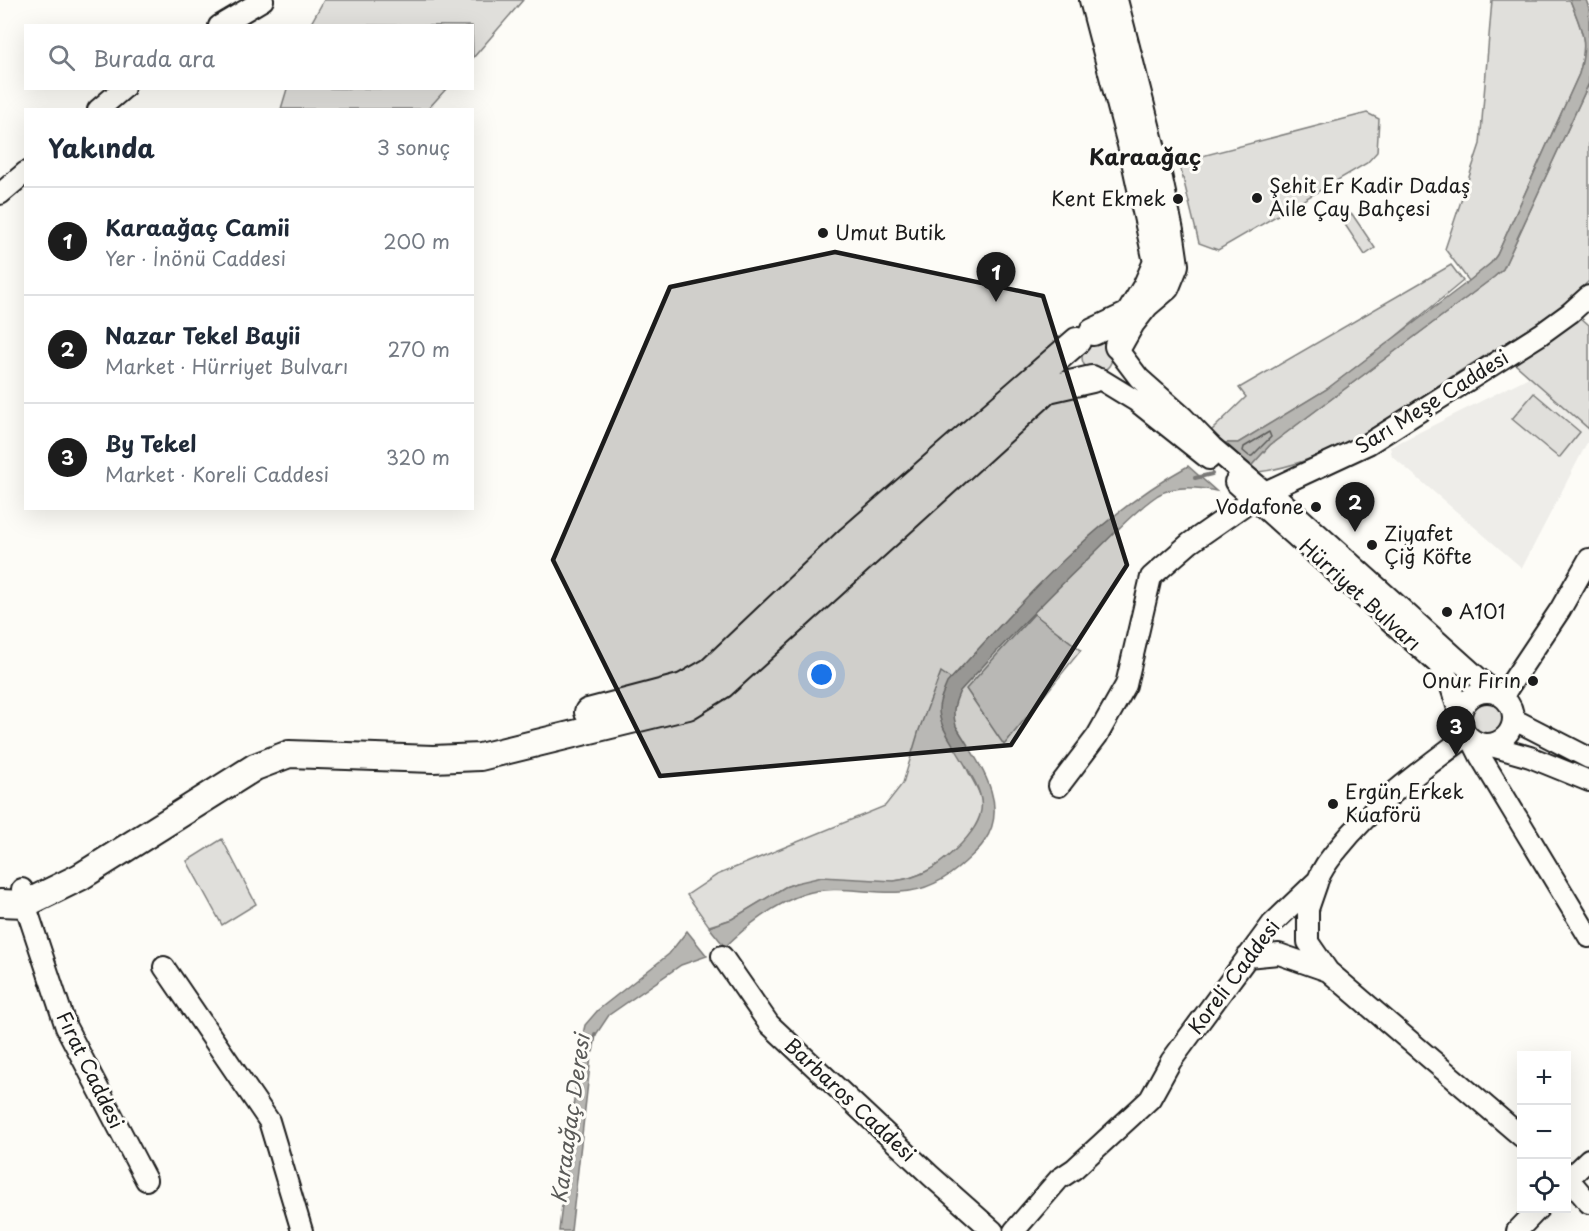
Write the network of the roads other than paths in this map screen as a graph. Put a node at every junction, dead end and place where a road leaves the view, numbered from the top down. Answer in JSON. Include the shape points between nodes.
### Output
{"nodes":[{"id":1,"x":263,"y":0,"type":"edge"},
{"id":2,"x":1093,"y":0,"type":"edge"},
{"id":3,"x":1114,"y":0,"type":"edge"},
{"id":4,"x":222,"y":24,"type":"edge"},
{"id":5,"x":122,"y":90,"type":"edge"},
{"id":6,"x":100,"y":108,"type":"edge"},
{"id":7,"x":24,"y":174,"type":"edge"},
{"id":8,"x":0,"y":194,"type":"edge"},
{"id":9,"x":1589,"y":296,"type":"edge"},
{"id":10,"x":1085,"y":336,"type":"junction"},
{"id":11,"x":1119,"y":349,"type":"junction"},
{"id":12,"x":1096,"y":379,"type":"junction"},
{"id":13,"x":1207,"y":450,"type":"junction"},
{"id":14,"x":1259,"y":496,"type":"junction"},
{"id":15,"x":1589,"y":559,"type":"edge"},
{"id":16,"x":1499,"y":695,"type":"junction"},
{"id":17,"x":1513,"y":719,"type":"junction"},
{"id":18,"x":1471,"y":734,"type":"junction"},
{"id":19,"x":1587,"y":755,"type":"edge"},
{"id":20,"x":1589,"y":780,"type":"edge"},
{"id":21,"x":1059,"y":786,"type":"dead end"},
{"id":22,"x":1318,"y":880,"type":"junction"},
{"id":23,"x":12,"y":896,"type":"edge"},
{"id":24,"x":1589,"y":937,"type":"edge"},
{"id":25,"x":722,"y":956,"type":"dead end"},
{"id":26,"x":1247,"y":957,"type":"junction"},
{"id":27,"x":164,"y":967,"type":"dead end"},
{"id":28,"x":1328,"y":970,"type":"junction"},
{"id":29,"x":1517,"y":1134,"type":"edge"},
{"id":30,"x":1589,"y":1159,"type":"edge"},
{"id":31,"x":1571,"y":1175,"type":"edge"},
{"id":32,"x":146,"y":1179,"type":"dead end"},
{"id":33,"x":1571,"y":1183,"type":"edge"},
{"id":34,"x":1589,"y":1203,"type":"edge"},
{"id":35,"x":1535,"y":1213,"type":"edge"},
{"id":36,"x":302,"y":1231,"type":"edge"},
{"id":37,"x":993,"y":1231,"type":"edge"},
{"id":38,"x":1014,"y":1231,"type":"edge"},
{"id":39,"x":1517,"y":1231,"type":"edge"}],
"edges":[{"from":1,"to":4,"type":"street"},
{"from":2,"to":10,"type":"main road","via":[[1157,262],[1129,315]]},
{"from":3,"to":11,"type":"main road","via":[[1156,165],[1175,265],[1166,287],[1131,323]]},
{"from":5,"to":6,"type":"street"},
{"from":7,"to":8,"type":"street"},
{"from":9,"to":14,"type":"street","name":"Sarı Meşe Caddesi","via":[[1541,334],[1368,444]]},
{"from":10,"to":11,"type":"main road","via":[[1107,334]]},
{"from":10,"to":12,"type":"main road","via":[[1072,356],[1074,364],[1084,376]]},
{"from":10,"to":23,"type":"main road","via":[[850,539],[711,671],[683,687],[478,740],[395,742],[286,737],[247,752]]},
{"from":11,"to":12,"type":"main road","via":[[1117,367],[1107,377]]},
{"from":11,"to":13,"type":"street","via":[[1139,378],[1183,417]]},
{"from":12,"to":13,"type":"street","via":[[1136,401]]},
{"from":12,"to":23,"type":"main road","via":[[1048,389],[722,685],[688,706],[480,757],[289,754],[255,768],[80,877]]},
{"from":13,"to":14,"type":"street","name":"Hürriyet Bulvarı"},
{"from":14,"to":16,"type":"street","name":"Hürriyet Bulvarı","via":[[1278,498]]},
{"from":14,"to":18,"type":"street","name":"Hürriyet Bulvarı","via":[[1437,663],[1448,678]]},
{"from":14,"to":21,"type":"street","name":"Sarı Meşe Caddesi","via":[[1191,543],[1151,577],[1126,685],[1097,736]]},
{"from":15,"to":16,"type":"street","via":[[1560,610]]},
{"from":16,"to":17,"type":"street","via":[[1512,711]]},
{"from":16,"to":18,"type":"street","via":[[1487,692],[1471,697],[1462,710]]},
{"from":17,"to":18,"type":"street","via":[[1501,741]]},
{"from":17,"to":19,"type":"street"},
{"from":18,"to":20,"type":"street"},
{"from":18,"to":22,"type":"street","name":"Koreli Caddesi","via":[[1419,771],[1357,825]]},
{"from":18,"to":24,"type":"street","name":"Hürriyet Bulvarı","via":[[1480,756]]},
{"from":22,"to":26,"type":"street","name":"Koreli Caddesi","via":[[1272,924]]},
{"from":22,"to":28,"type":"street","via":[[1308,909],[1308,942]]},
{"from":23,"to":32,"type":"street","name":"Fırat Caddesi","via":[[66,1027]]},
{"from":25,"to":37,"type":"street","name":"Barbaros Caddesi","via":[[770,1024]]},
{"from":26,"to":28,"type":"street","via":[[1279,954]]},
{"from":26,"to":38,"type":"street","name":"Koreli Caddesi","via":[[1171,1061],[1150,1099],[1059,1179]]},
{"from":27,"to":36,"type":"street","via":[[269,1121]]},
{"from":28,"to":29,"type":"street"},
{"from":30,"to":31,"type":"street"},
{"from":33,"to":34,"type":"street"},
{"from":35,"to":39,"type":"street"}]}
